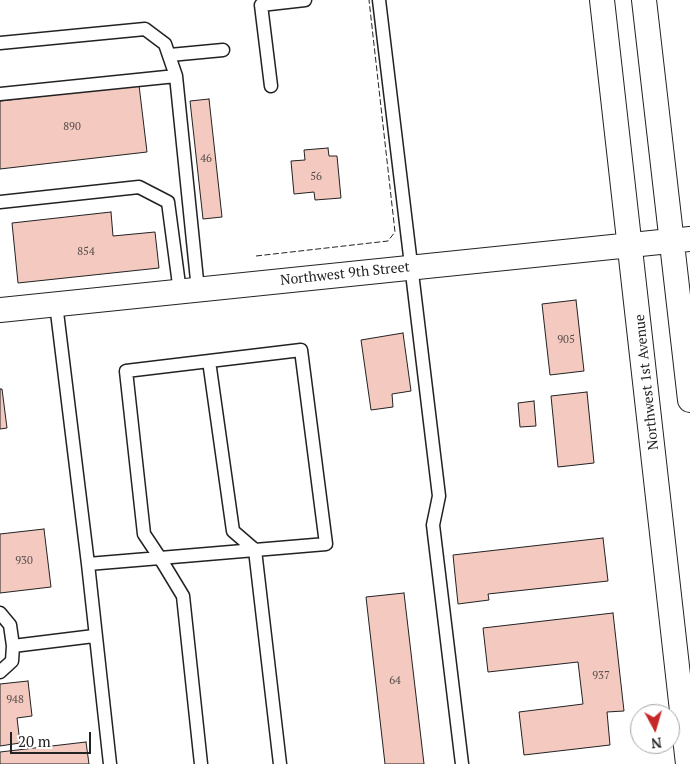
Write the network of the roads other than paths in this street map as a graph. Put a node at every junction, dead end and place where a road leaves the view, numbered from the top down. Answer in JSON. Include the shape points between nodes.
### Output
{"nodes":[{"id":1,"x":305,"y":0,"type":"edge"},
{"id":2,"x":379,"y":0,"type":"edge"},
{"id":3,"x":602,"y":0,"type":"edge"},
{"id":4,"x":644,"y":0,"type":"edge"},
{"id":5,"x":0,"y":44,"type":"edge"},
{"id":6,"x":223,"y":50,"type":"dead end"},
{"id":7,"x":170,"y":55,"type":"junction"},
{"id":8,"x":176,"y":76,"type":"junction"},
{"id":9,"x":271,"y":86,"type":"dead end"},
{"id":10,"x":0,"y":94,"type":"edge"},
{"id":11,"x":0,"y":202,"type":"edge"},
{"id":12,"x":681,"y":240,"type":"edge"},
{"id":13,"x":632,"y":245,"type":"junction"},
{"id":14,"x":411,"y":268,"type":"junction"},
{"id":15,"x":189,"y":291,"type":"junction"},
{"id":16,"x":56,"y":304,"type":"junction"},
{"id":17,"x":0,"y":310,"type":"edge"},
{"id":18,"x":209,"y":362,"type":"junction"},
{"id":19,"x":690,"y":400,"type":"edge"},
{"id":20,"x":256,"y":550,"type":"junction"},
{"id":21,"x":160,"y":558,"type":"junction"},
{"id":22,"x":88,"y":564,"type":"junction"},
{"id":23,"x":0,"y":613,"type":"edge"},
{"id":24,"x":94,"y":636,"type":"junction"},
{"id":25,"x":14,"y":646,"type":"junction"},
{"id":26,"x":0,"y":672,"type":"edge"},
{"id":27,"x":110,"y":764,"type":"edge"},
{"id":28,"x":201,"y":764,"type":"edge"},
{"id":29,"x":280,"y":764,"type":"edge"},
{"id":30,"x":462,"y":764,"type":"edge"},
{"id":31,"x":688,"y":764,"type":"edge"}],
"edges":[{"from":1,"to":9,"type":"lane","via":[[261,5]]},
{"from":2,"to":14,"type":"lane"},
{"from":3,"to":13,"type":"street","name":"Northwest 1st Avenue"},
{"from":4,"to":12,"type":"street"},
{"from":5,"to":7,"type":"lane","via":[[144,29],[164,44]]},
{"from":6,"to":7,"type":"lane"},
{"from":7,"to":8,"type":"lane"},
{"from":8,"to":10,"type":"lane"},
{"from":8,"to":15,"type":"lane"},
{"from":11,"to":15,"type":"lane","via":[[139,187],[168,202]]},
{"from":12,"to":13,"type":"street","name":"Northwest 9th Street"},
{"from":12,"to":19,"type":"street"},
{"from":13,"to":14,"type":"street","name":"Northwest 9th Street"},
{"from":13,"to":31,"type":"street","name":"Northwest 1st Avenue"},
{"from":14,"to":15,"type":"street","name":"Northwest 9th Street"},
{"from":14,"to":30,"type":"lane","via":[[439,496],[433,525]]},
{"from":15,"to":16,"type":"street","name":"Northwest 9th Street"},
{"from":16,"to":17,"type":"street","name":"Northwest 9th Street"},
{"from":16,"to":22,"type":"lane"},
{"from":18,"to":20,"type":"lane","via":[[233,531]]},
{"from":18,"to":20,"type":"lane","via":[[300,350],[326,544]]},
{"from":18,"to":21,"type":"lane","via":[[126,371],[144,534]]},
{"from":20,"to":21,"type":"lane"},
{"from":20,"to":29,"type":"lane"},
{"from":21,"to":22,"type":"lane"},
{"from":21,"to":28,"type":"lane","via":[[183,596]]},
{"from":22,"to":24,"type":"lane"},
{"from":23,"to":25,"type":"lane","via":[[10,625]]},
{"from":24,"to":25,"type":"lane"},
{"from":24,"to":27,"type":"lane"},
{"from":25,"to":26,"type":"lane","via":[[12,661]]}]}
